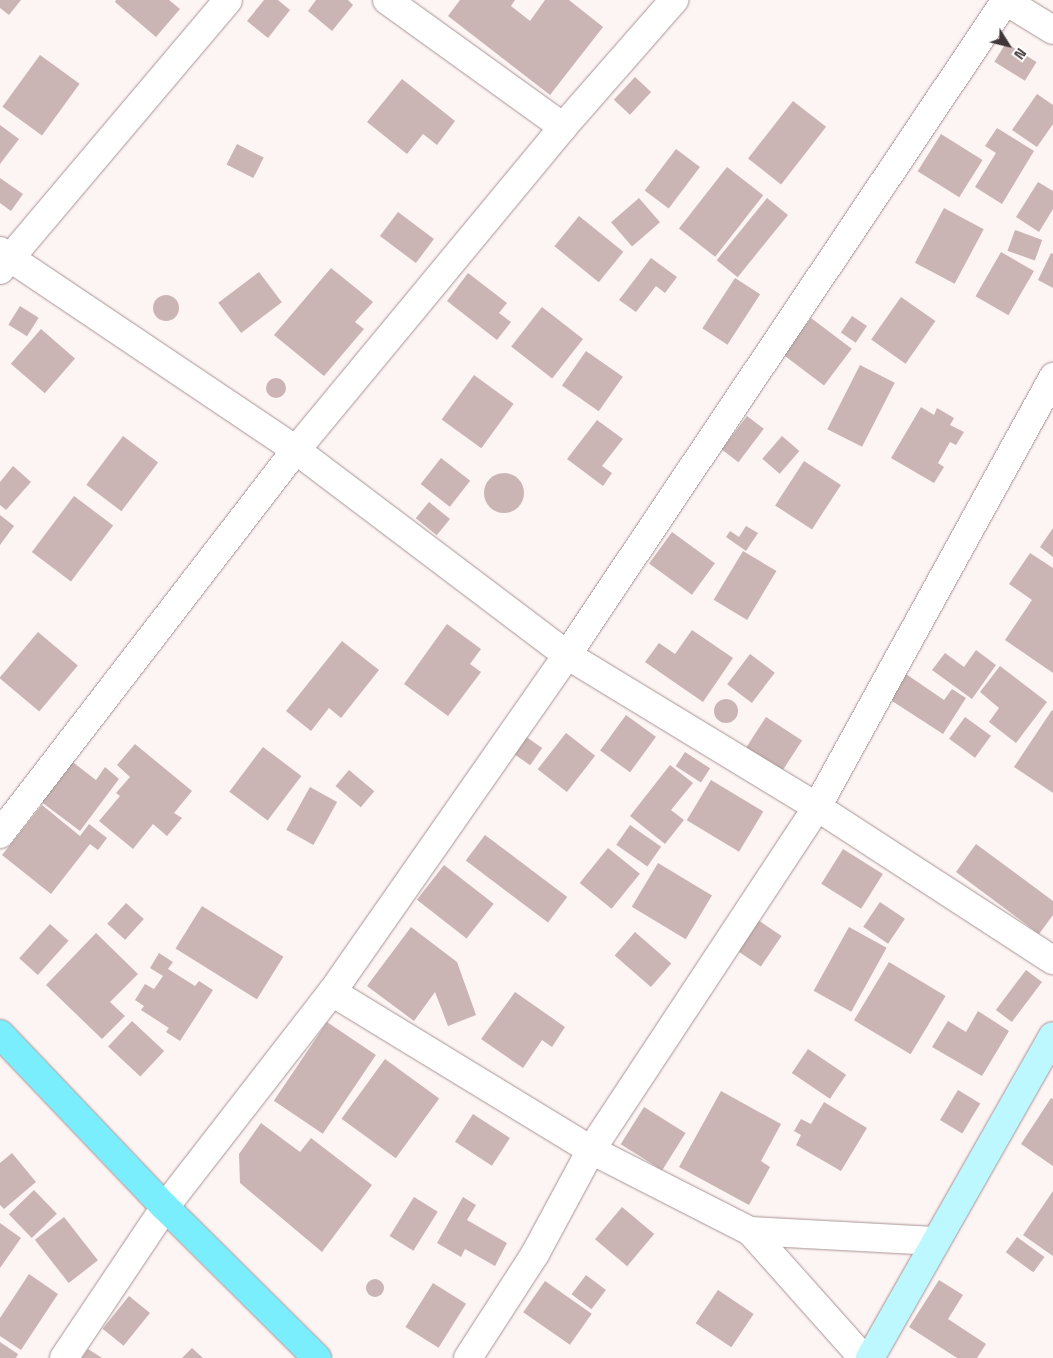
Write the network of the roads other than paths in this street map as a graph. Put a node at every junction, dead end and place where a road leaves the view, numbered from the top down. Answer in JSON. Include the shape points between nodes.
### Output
{"nodes":[{"id":1,"x":228,"y":0,"type":"edge"},
{"id":2,"x":387,"y":0,"type":"edge"},
{"id":3,"x":674,"y":0,"type":"edge"},
{"id":4,"x":1005,"y":0,"type":"edge"},
{"id":5,"x":1053,"y":30,"type":"edge"},
{"id":6,"x":563,"y":128,"type":"junction"},
{"id":7,"x":4,"y":260,"type":"edge"},
{"id":8,"x":1053,"y":377,"type":"edge"},
{"id":9,"x":296,"y":450,"type":"junction"},
{"id":10,"x":567,"y":655,"type":"junction"},
{"id":11,"x":817,"y":807,"type":"junction"},
{"id":12,"x":0,"y":834,"type":"edge"},
{"id":13,"x":1053,"y":960,"type":"edge"},
{"id":14,"x":332,"y":992,"type":"junction"},
{"id":15,"x":0,"y":1034,"type":"edge"},
{"id":16,"x":1053,"y":1036,"type":"edge"},
{"id":17,"x":591,"y":1150,"type":"junction"},
{"id":18,"x":165,"y":1207,"type":"junction"},
{"id":19,"x":750,"y":1231,"type":"junction"},
{"id":20,"x":936,"y":1241,"type":"junction"},
{"id":21,"x":64,"y":1358,"type":"edge"},
{"id":22,"x":317,"y":1358,"type":"edge"},
{"id":23,"x":468,"y":1358,"type":"edge"},
{"id":24,"x":863,"y":1358,"type":"edge"},
{"id":25,"x":870,"y":1358,"type":"edge"}],
"edges":[{"from":1,"to":7,"type":"street"},
{"from":2,"to":6,"type":"street"},
{"from":3,"to":6,"type":"street"},
{"from":4,"to":5,"type":"street"},
{"from":4,"to":10,"type":"street"},
{"from":6,"to":9,"type":"street"},
{"from":7,"to":9,"type":"street"},
{"from":8,"to":11,"type":"street"},
{"from":9,"to":10,"type":"street"},
{"from":9,"to":12,"type":"street"},
{"from":10,"to":11,"type":"street"},
{"from":10,"to":14,"type":"street"},
{"from":11,"to":13,"type":"street"},
{"from":11,"to":17,"type":"street"},
{"from":14,"to":17,"type":"street"},
{"from":14,"to":18,"type":"street"},
{"from":15,"to":18,"type":"main road"},
{"from":16,"to":20,"type":"street"},
{"from":17,"to":19,"type":"street"},
{"from":17,"to":23,"type":"street","via":[[534,1254]]},
{"from":18,"to":21,"type":"street"},
{"from":18,"to":22,"type":"main road"},
{"from":19,"to":20,"type":"street"},
{"from":19,"to":24,"type":"street"},
{"from":20,"to":25,"type":"street"}]}
